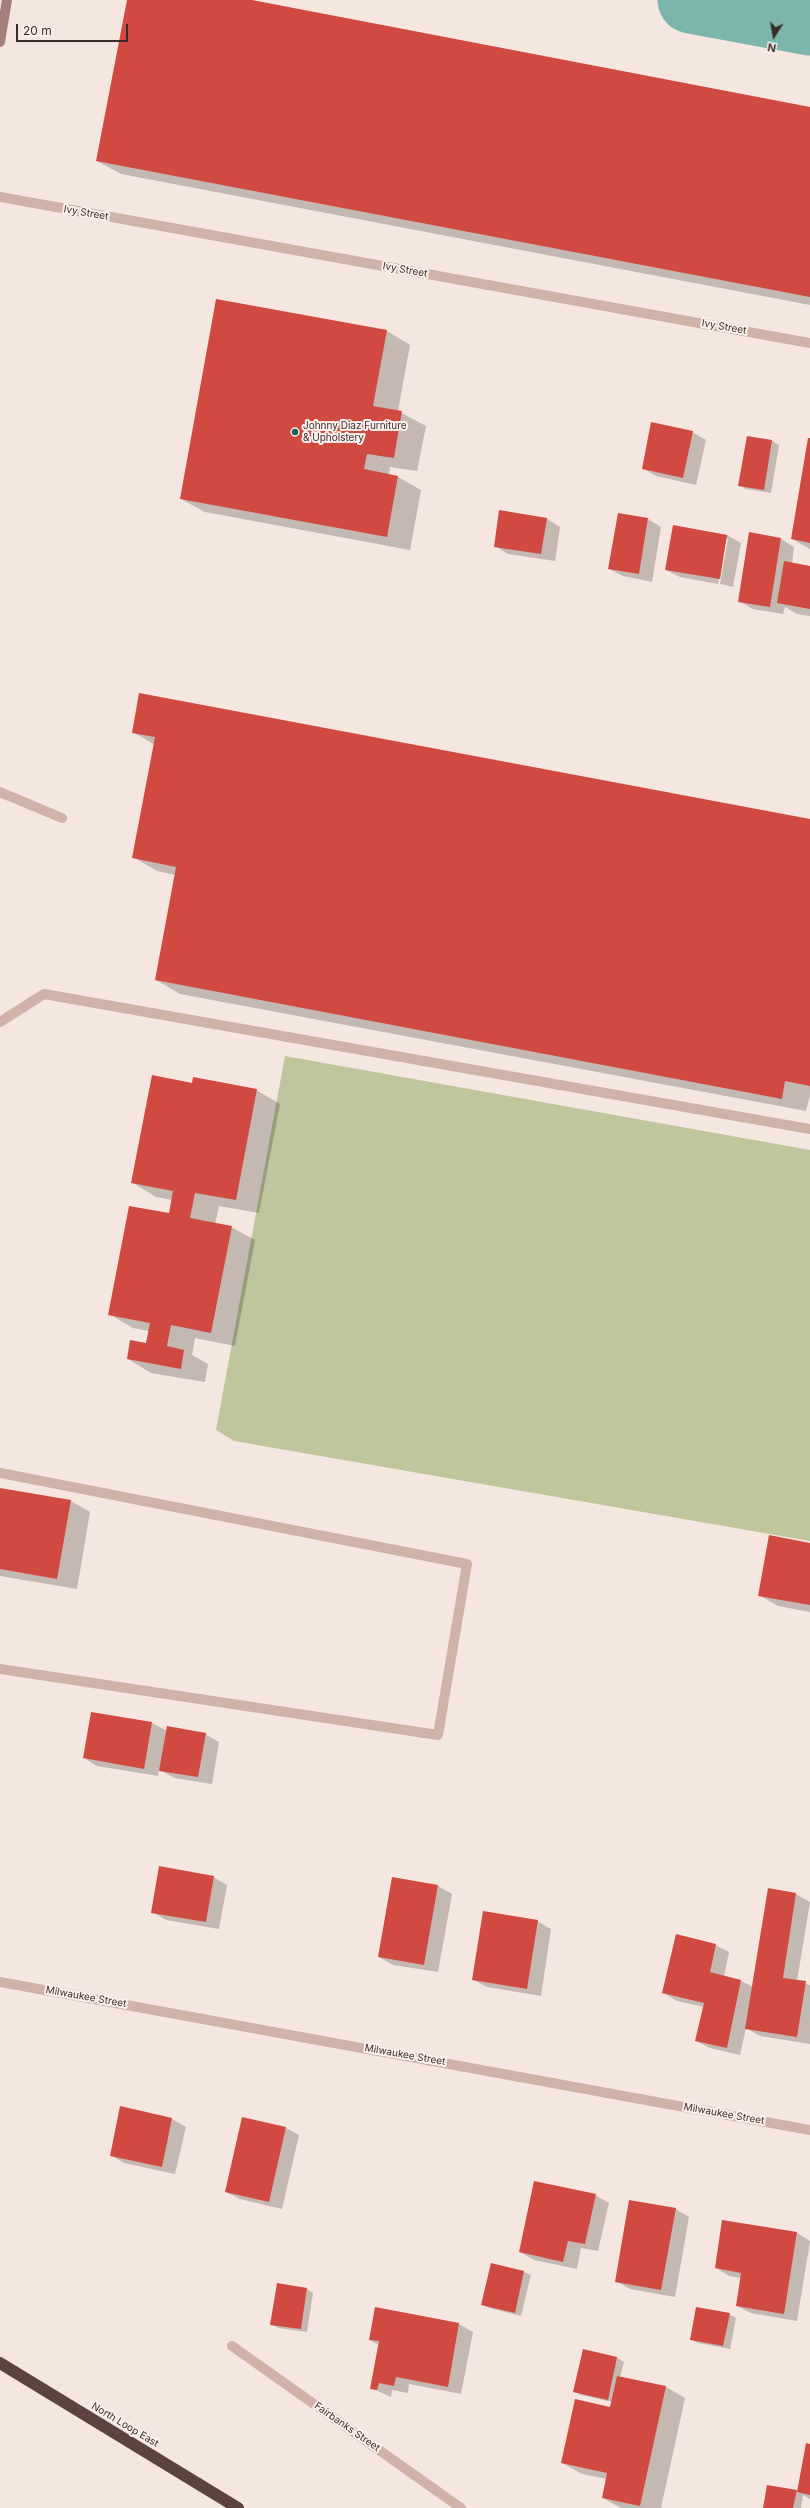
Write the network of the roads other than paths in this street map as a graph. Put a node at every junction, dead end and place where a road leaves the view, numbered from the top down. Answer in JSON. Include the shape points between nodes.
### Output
{"nodes":[{"id":1,"x":7,"y":0,"type":"edge"},
{"id":2,"x":0,"y":42,"type":"edge"},
{"id":3,"x":0,"y":197,"type":"edge"},
{"id":4,"x":810,"y":343,"type":"edge"},
{"id":5,"x":0,"y":792,"type":"edge"},
{"id":6,"x":62,"y":818,"type":"dead end"},
{"id":7,"x":0,"y":1022,"type":"edge"},
{"id":8,"x":810,"y":1129,"type":"edge"},
{"id":9,"x":0,"y":1473,"type":"edge"},
{"id":10,"x":0,"y":1669,"type":"edge"},
{"id":11,"x":0,"y":1982,"type":"edge"},
{"id":12,"x":810,"y":2130,"type":"edge"},
{"id":13,"x":232,"y":2346,"type":"dead end"},
{"id":14,"x":0,"y":2363,"type":"edge"},
{"id":15,"x":238,"y":2508,"type":"edge"},
{"id":16,"x":461,"y":2508,"type":"edge"}],
"edges":[{"from":1,"to":2,"type":"main road"},
{"from":3,"to":4,"type":"street","name":"Ivy Street"},
{"from":5,"to":6,"type":"street"},
{"from":7,"to":8,"type":"street","via":[[44,994]]},
{"from":9,"to":10,"type":"street","via":[[467,1564],[438,1735]]},
{"from":11,"to":12,"type":"street","name":"Milwaukee Street"},
{"from":13,"to":16,"type":"street","name":"Fairbanks Street"},
{"from":14,"to":15,"type":"highway","name":"North Loop East"}]}
